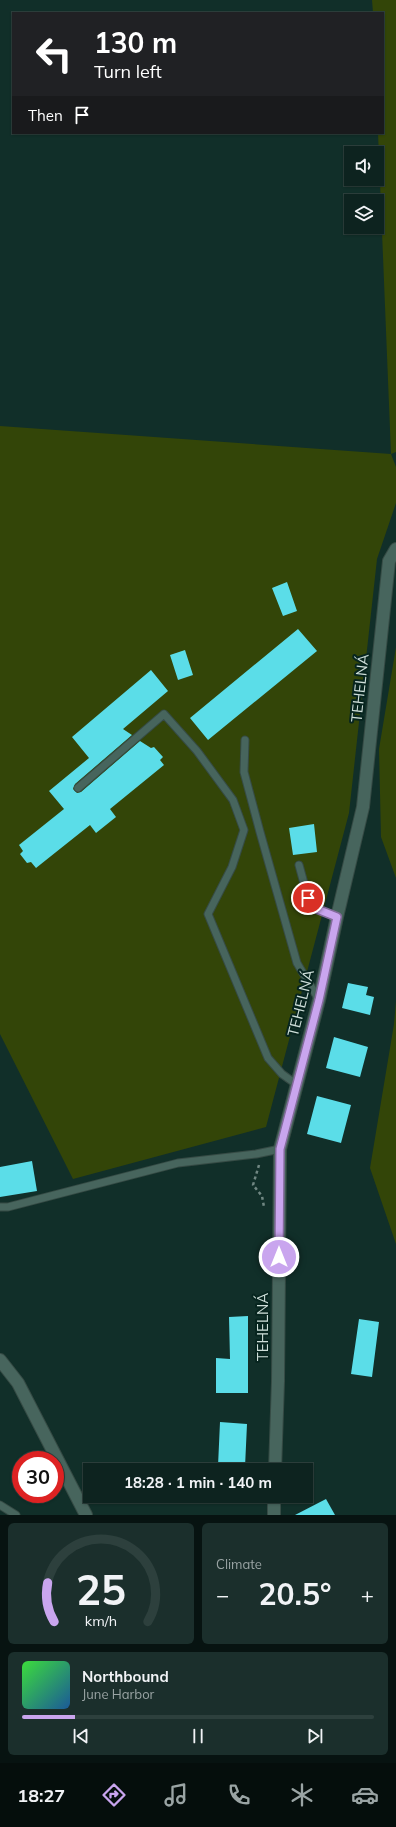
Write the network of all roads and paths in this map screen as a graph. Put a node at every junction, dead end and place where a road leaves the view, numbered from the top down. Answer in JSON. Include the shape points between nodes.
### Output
{"nodes":[{"id":1,"x":396,"y":549,"type":"edge"},
{"id":2,"x":245,"y":740,"type":"dead end"},
{"id":3,"x":78,"y":788,"type":"dead end"},
{"id":4,"x":299,"y":865,"type":"dead end"},
{"id":5,"x":337,"y":917,"type":"junction"},
{"id":6,"x":319,"y":1000,"type":"junction"},
{"id":7,"x":296,"y":1084,"type":"junction"},
{"id":8,"x":280,"y":1149,"type":"junction"},
{"id":9,"x":0,"y":1207,"type":"edge"},
{"id":10,"x":0,"y":1360,"type":"edge"},
{"id":11,"x":275,"y":1463,"type":"edge"},
{"id":12,"x":274,"y":1503,"type":"edge"},
{"id":13,"x":0,"y":1505,"type":"edge"},
{"id":14,"x":16,"y":1515,"type":"edge"},
{"id":15,"x":86,"y":1515,"type":"edge"},
{"id":16,"x":274,"y":1515,"type":"edge"}],
"edges":[{"from":1,"to":5,"type":"street","name":"TEHELNÁ","via":[[389,561],[364,807]]},
{"from":2,"to":6,"type":"lane","via":[[244,772],[297,963]]},
{"from":3,"to":7,"type":"lane","via":[[164,714],[206,763],[233,800],[244,830],[232,867],[208,914],[268,1058],[282,1074]]},
{"from":4,"to":5,"type":"lane","via":[[308,898],[317,909]]},
{"from":5,"to":6,"type":"street","name":"TEHELNÁ"},
{"from":6,"to":7,"type":"street","name":"TEHELNÁ"},
{"from":7,"to":8,"type":"street","name":"TEHELNÁ"},
{"from":8,"to":9,"type":"lane","via":[[178,1163]]},
{"from":8,"to":11,"type":"street","name":"TEHELNÁ"},
{"from":10,"to":15,"type":"street","via":[[18,1383]]},
{"from":12,"to":16,"type":"street"},
{"from":13,"to":14,"type":"lane"}]}
